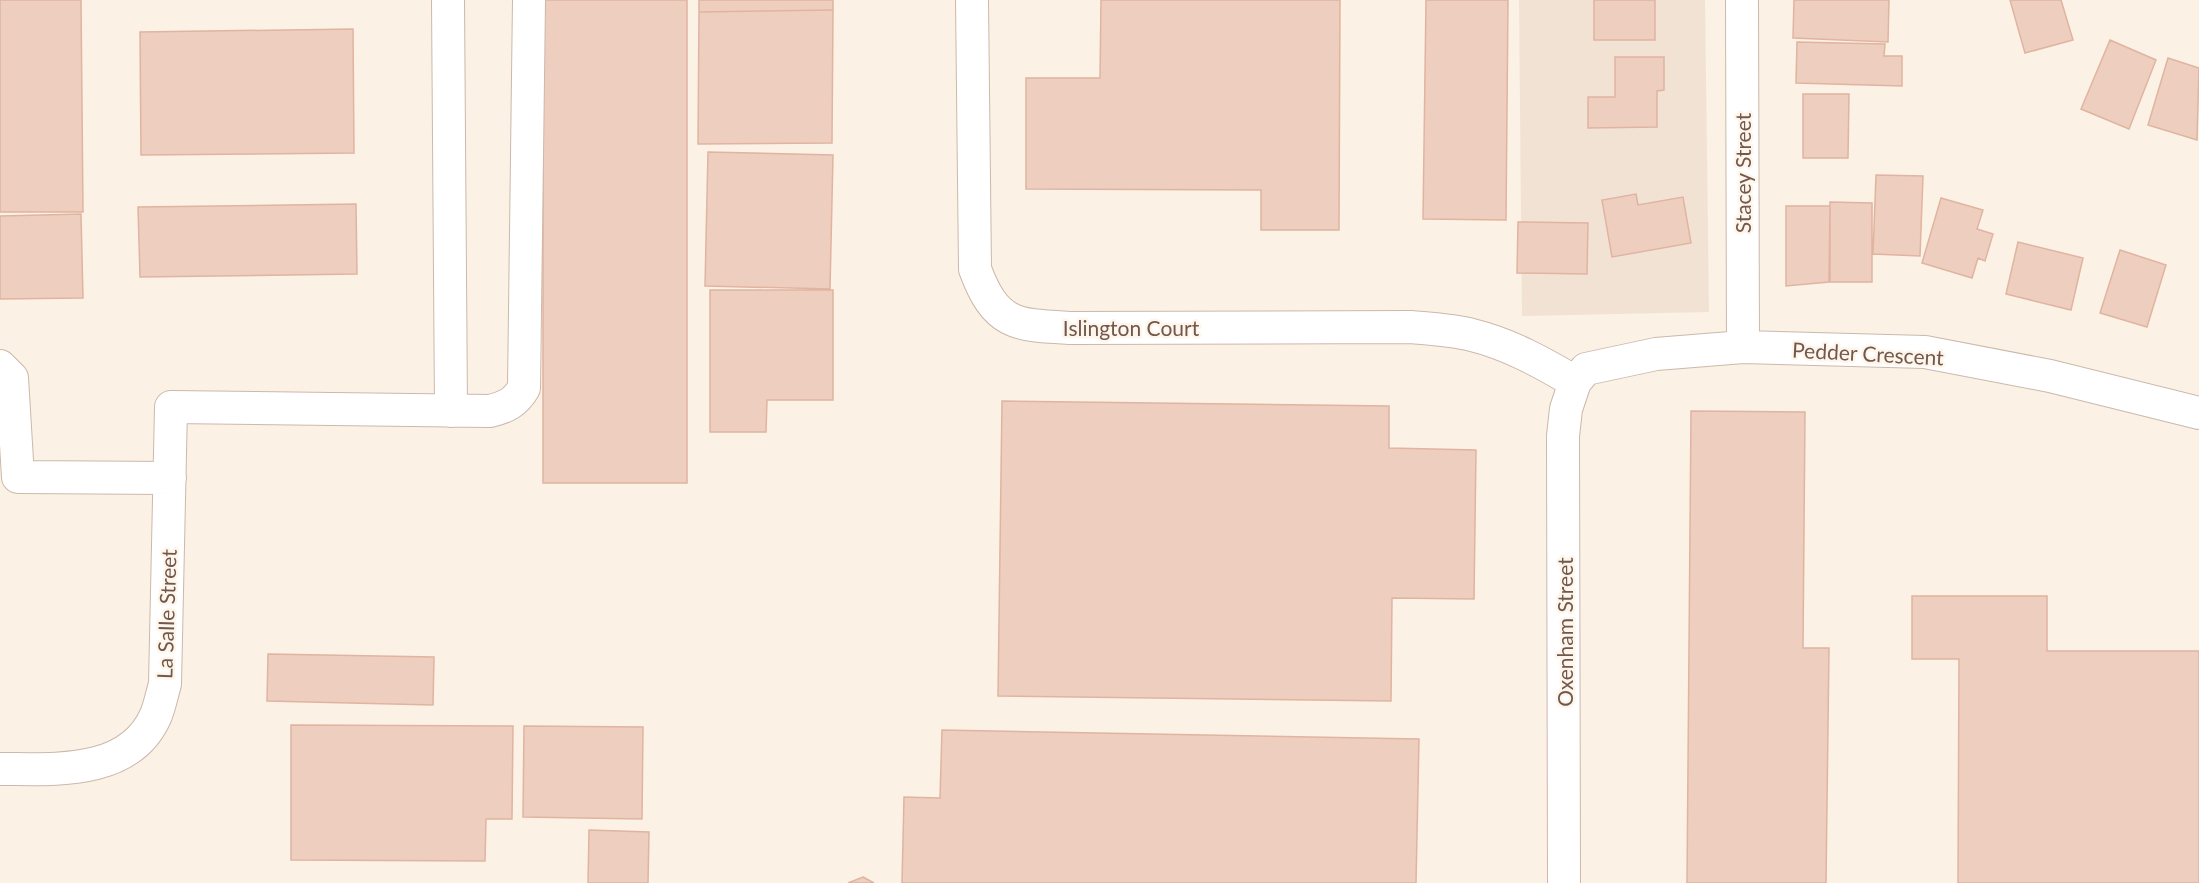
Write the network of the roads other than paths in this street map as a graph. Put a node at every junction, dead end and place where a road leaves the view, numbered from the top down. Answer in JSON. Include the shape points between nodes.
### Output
{"nodes":[{"id":1,"x":448,"y":0,"type":"edge"},
{"id":2,"x":529,"y":0,"type":"edge"},
{"id":3,"x":972,"y":0,"type":"edge"},
{"id":4,"x":1742,"y":0,"type":"edge"},
{"id":5,"x":1743,"y":347,"type":"junction"},
{"id":6,"x":0,"y":366,"type":"edge"},
{"id":7,"x":1575,"y":382,"type":"junction"},
{"id":8,"x":451,"y":411,"type":"junction"},
{"id":9,"x":2199,"y":413,"type":"edge"},
{"id":10,"x":170,"y":478,"type":"junction"},
{"id":11,"x":0,"y":769,"type":"edge"},
{"id":12,"x":1564,"y":883,"type":"edge"}],
"edges":[{"from":1,"to":8,"type":"street"},
{"from":2,"to":8,"type":"street","via":[[524,388],[506,407]]},
{"from":3,"to":7,"type":"street","name":"Islington Court","via":[[975,269],[984,294],[1001,316],[1033,326],[1072,328],[1411,327],[1458,332],[1541,362]]},
{"from":4,"to":5,"type":"street","name":"Stacey Street"},
{"from":5,"to":7,"type":"street","name":"Pedder Crescent","via":[[1656,354],[1608,363],[1586,369]]},
{"from":5,"to":9,"type":"street","name":"Pedder Crescent","via":[[1925,352],[2050,376]]},
{"from":6,"to":10,"type":"street","via":[[12,378],[18,477]]},
{"from":7,"to":12,"type":"street","name":"Oxenham Street","via":[[1563,436]]},
{"from":8,"to":10,"type":"street","name":"La Salle Street","via":[[171,407]]},
{"from":10,"to":11,"type":"street","name":"La Salle Street","via":[[165,684],[156,716],[139,741],[108,760],[72,770]]}]}
